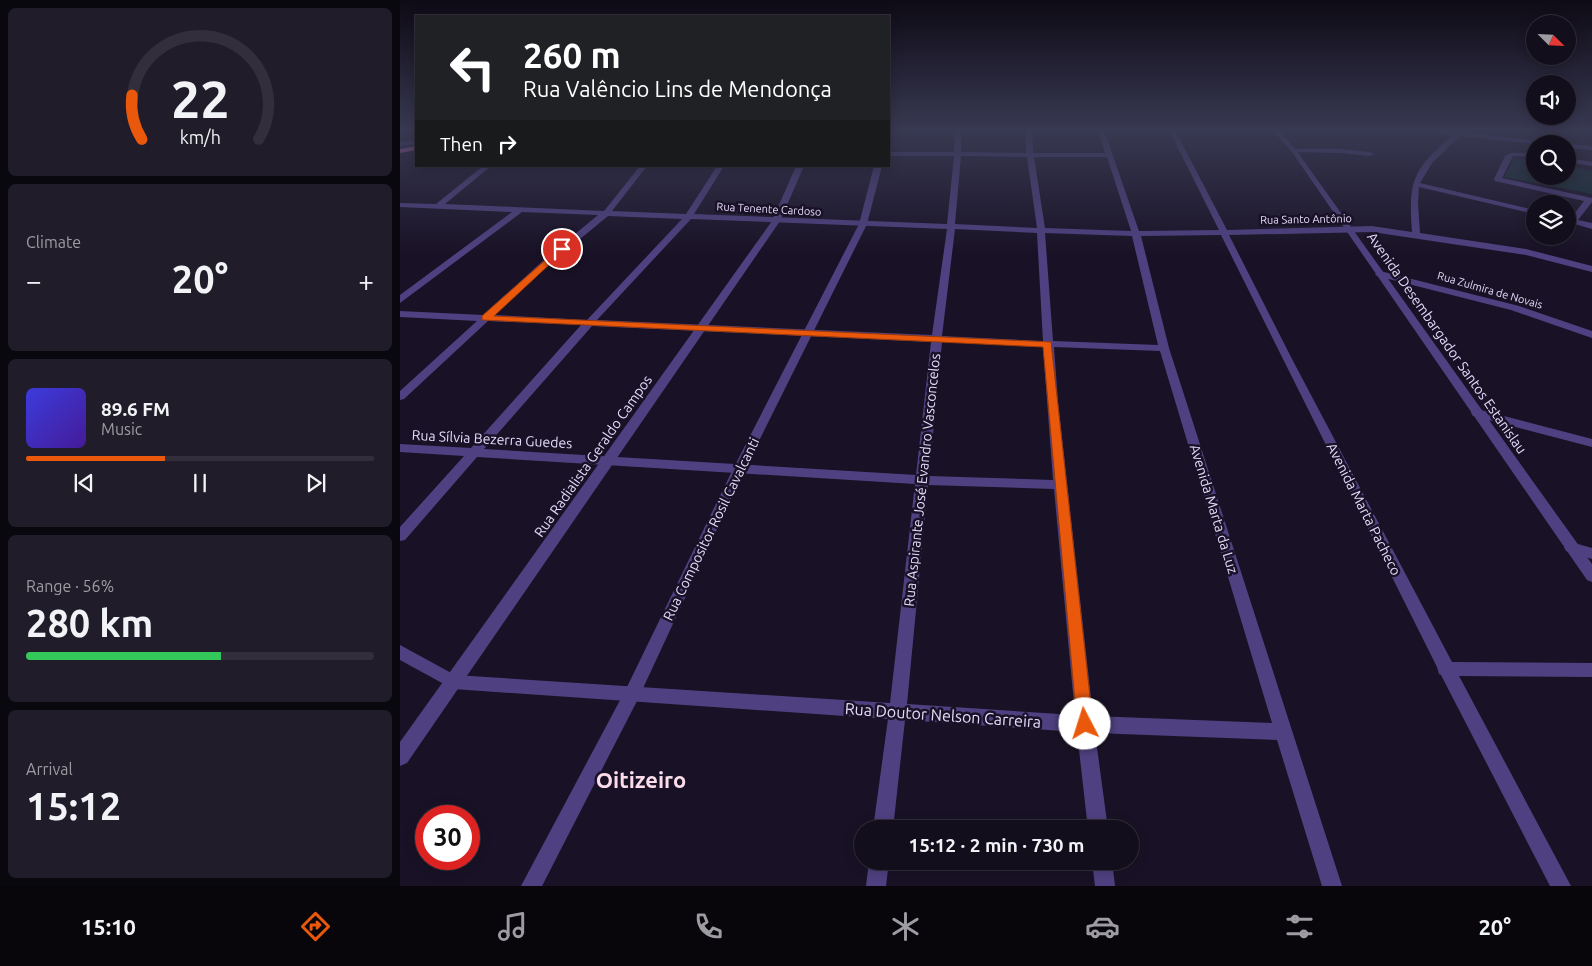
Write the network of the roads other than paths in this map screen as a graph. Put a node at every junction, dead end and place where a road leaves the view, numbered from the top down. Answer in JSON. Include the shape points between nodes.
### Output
{"nodes":[{"id":1,"x":481,"y":171,"type":"edge"},
{"id":2,"x":640,"y":171,"type":"edge"},
{"id":3,"x":717,"y":171,"type":"edge"},
{"id":4,"x":798,"y":171,"type":"edge"},
{"id":5,"x":877,"y":171,"type":"edge"},
{"id":6,"x":956,"y":171,"type":"edge"},
{"id":7,"x":1033,"y":171,"type":"edge"},
{"id":8,"x":1116,"y":171,"type":"edge"},
{"id":9,"x":1194,"y":171,"type":"edge"},
{"id":10,"x":1308,"y":171,"type":"edge"},
{"id":11,"x":1424,"y":171,"type":"edge"},
{"id":12,"x":1500,"y":171,"type":"edge"},
{"id":13,"x":1416,"y":184,"type":"junction"},
{"id":14,"x":1591,"y":200,"type":"edge"},
{"id":15,"x":400,"y":205,"type":"edge"},
{"id":16,"x":438,"y":206,"type":"junction"},
{"id":17,"x":521,"y":209,"type":"junction"},
{"id":18,"x":1526,"y":210,"type":"edge"},
{"id":19,"x":606,"y":213,"type":"junction"},
{"id":20,"x":1576,"y":215,"type":"edge"},
{"id":21,"x":688,"y":216,"type":"junction"},
{"id":22,"x":776,"y":221,"type":"junction"},
{"id":23,"x":1576,"y":222,"type":"edge"},
{"id":24,"x":863,"y":224,"type":"junction"},
{"id":25,"x":1592,"y":226,"type":"edge"},
{"id":26,"x":951,"y":228,"type":"junction"},
{"id":27,"x":1350,"y":230,"type":"junction"},
{"id":28,"x":1040,"y":231,"type":"junction"},
{"id":29,"x":1226,"y":233,"type":"junction"},
{"id":30,"x":1136,"y":234,"type":"junction"},
{"id":31,"x":1416,"y":235,"type":"junction"},
{"id":32,"x":1592,"y":269,"type":"edge"},
{"id":33,"x":1380,"y":274,"type":"junction"},
{"id":34,"x":400,"y":300,"type":"edge"},
{"id":35,"x":400,"y":314,"type":"edge"},
{"id":36,"x":486,"y":318,"type":"junction"},
{"id":37,"x":589,"y":323,"type":"junction"},
{"id":38,"x":701,"y":327,"type":"junction"},
{"id":39,"x":810,"y":332,"type":"junction"},
{"id":40,"x":1592,"y":335,"type":"edge"},
{"id":41,"x":937,"y":338,"type":"junction"},
{"id":42,"x":1048,"y":344,"type":"junction"},
{"id":43,"x":1164,"y":348,"type":"junction"},
{"id":44,"x":400,"y":397,"type":"edge"},
{"id":45,"x":1477,"y":413,"type":"junction"},
{"id":46,"x":1592,"y":443,"type":"edge"},
{"id":47,"x":400,"y":448,"type":"edge"},
{"id":48,"x":474,"y":453,"type":"junction"},
{"id":49,"x":608,"y":460,"type":"junction"},
{"id":50,"x":739,"y":469,"type":"junction"},
{"id":51,"x":922,"y":480,"type":"junction"},
{"id":52,"x":1062,"y":485,"type":"junction"},
{"id":53,"x":400,"y":536,"type":"edge"},
{"id":54,"x":1571,"y":547,"type":"junction"},
{"id":55,"x":1592,"y":554,"type":"edge"},
{"id":56,"x":1592,"y":576,"type":"edge"},
{"id":57,"x":400,"y":652,"type":"edge"},
{"id":58,"x":1445,"y":669,"type":"junction"},
{"id":59,"x":1592,"y":670,"type":"edge"},
{"id":60,"x":453,"y":682,"type":"junction"},
{"id":61,"x":632,"y":694,"type":"junction"},
{"id":62,"x":898,"y":712,"type":"junction"},
{"id":63,"x":1085,"y":724,"type":"junction"},
{"id":64,"x":1284,"y":732,"type":"junction"},
{"id":65,"x":400,"y":757,"type":"edge"},
{"id":66,"x":884,"y":820,"type":"edge"},
{"id":67,"x":1097,"y":820,"type":"edge"},
{"id":68,"x":878,"y":870,"type":"edge"},
{"id":69,"x":1103,"y":870,"type":"edge"},
{"id":70,"x":531,"y":886,"type":"edge"},
{"id":71,"x":876,"y":886,"type":"edge"},
{"id":72,"x":1105,"y":886,"type":"edge"},
{"id":73,"x":1332,"y":886,"type":"edge"},
{"id":74,"x":1561,"y":886,"type":"edge"}],
"edges":[{"from":1,"to":16,"type":"street"},
{"from":2,"to":19,"type":"street"},
{"from":3,"to":21,"type":"street"},
{"from":4,"to":22,"type":"street","name":"Rua Radialista Geraldo Campos"},
{"from":5,"to":24,"type":"street","name":"Rua Compositor Rosil Cavalcanti"},
{"from":6,"to":26,"type":"street","name":"Rua Aspirante José Evandro Vasconcelos"},
{"from":7,"to":28,"type":"street"},
{"from":8,"to":30,"type":"street","name":"Avenida Marta da Luz"},
{"from":9,"to":29,"type":"street","name":"Avenida Marta Pacheco"},
{"from":10,"to":27,"type":"street","name":"Avenida Desembargador Santos Estanislau"},
{"from":11,"to":13,"type":"street"},
{"from":12,"to":14,"type":"street","via":[[1497,177],[1505,182]]},
{"from":13,"to":18,"type":"street"},
{"from":13,"to":31,"type":"street"},
{"from":14,"to":20,"type":"street"},
{"from":15,"to":16,"type":"street","name":"Rua Tenente Cardoso"},
{"from":16,"to":17,"type":"street","name":"Rua Tenente Cardoso"},
{"from":17,"to":19,"type":"street","name":"Rua Tenente Cardoso"},
{"from":17,"to":34,"type":"street"},
{"from":19,"to":21,"type":"street","name":"Rua Tenente Cardoso"},
{"from":19,"to":36,"type":"street"},
{"from":21,"to":22,"type":"street","name":"Rua Tenente Cardoso"},
{"from":21,"to":37,"type":"street"},
{"from":22,"to":24,"type":"street","name":"Rua Tenente Cardoso"},
{"from":22,"to":38,"type":"street","name":"Rua Radialista Geraldo Campos"},
{"from":23,"to":25,"type":"street"},
{"from":24,"to":26,"type":"street","name":"Rua Tenente Cardoso"},
{"from":24,"to":39,"type":"street","name":"Rua Compositor Rosil Cavalcanti"},
{"from":26,"to":28,"type":"street","name":"Rua Tenente Cardoso"},
{"from":26,"to":41,"type":"street","name":"Rua Aspirante José Evandro Vasconcelos"},
{"from":27,"to":29,"type":"street","name":"Rua Santo Antônio"},
{"from":27,"to":31,"type":"street","name":"Rua Santo Antônio","via":[[1372,229]]},
{"from":27,"to":33,"type":"street","name":"Avenida Desembargador Santos Estanislau"},
{"from":28,"to":30,"type":"street","name":"Rua Tenente Cardoso"},
{"from":28,"to":42,"type":"street"},
{"from":29,"to":30,"type":"street","name":"Rua Santo Antônio"},
{"from":29,"to":58,"type":"street","name":"Avenida Marta Pacheco"},
{"from":30,"to":43,"type":"street","name":"Avenida Marta da Luz"},
{"from":31,"to":32,"type":"street","name":"Rua Santo Antônio","via":[[1526,252]]},
{"from":33,"to":40,"type":"street","name":"Rua Zulmira de Novais","via":[[1515,308]]},
{"from":33,"to":45,"type":"street","name":"Avenida Desembargador Santos Estanislau"},
{"from":35,"to":36,"type":"street"},
{"from":36,"to":37,"type":"street"},
{"from":36,"to":44,"type":"street"},
{"from":37,"to":38,"type":"street"},
{"from":37,"to":48,"type":"street"},
{"from":38,"to":39,"type":"street"},
{"from":38,"to":49,"type":"street","name":"Rua Radialista Geraldo Campos"},
{"from":39,"to":41,"type":"street"},
{"from":39,"to":50,"type":"street","name":"Rua Compositor Rosil Cavalcanti"},
{"from":41,"to":42,"type":"street"},
{"from":41,"to":51,"type":"street","name":"Rua Aspirante José Evandro Vasconcelos"},
{"from":42,"to":43,"type":"street"},
{"from":42,"to":52,"type":"street"},
{"from":43,"to":64,"type":"street","name":"Avenida Marta da Luz"},
{"from":45,"to":46,"type":"street"},
{"from":45,"to":54,"type":"street","name":"Avenida Desembargador Santos Estanislau"},
{"from":47,"to":48,"type":"street","name":"Rua Sílvia Bezerra Guedes"},
{"from":48,"to":49,"type":"street","name":"Rua Sílvia Bezerra Guedes"},
{"from":48,"to":53,"type":"street"},
{"from":49,"to":50,"type":"street","name":"Rua Sílvia Bezerra Guedes"},
{"from":49,"to":60,"type":"street","name":"Rua Radialista Geraldo Campos"},
{"from":50,"to":51,"type":"street","name":"Rua Sílvia Bezerra Guedes"},
{"from":50,"to":61,"type":"street","name":"Rua Compositor Rosil Cavalcanti"},
{"from":51,"to":52,"type":"street","name":"Rua Sílvia Bezerra Guedes"},
{"from":51,"to":62,"type":"street","name":"Rua Aspirante José Evandro Vasconcelos"},
{"from":52,"to":63,"type":"street"},
{"from":54,"to":55,"type":"street"},
{"from":54,"to":56,"type":"street","name":"Avenida Desembargador Santos Estanislau"},
{"from":57,"to":60,"type":"street"},
{"from":58,"to":59,"type":"street"},
{"from":58,"to":74,"type":"street","name":"Avenida Marta Pacheco"},
{"from":60,"to":61,"type":"street","name":"Rua Doutor Nelson Carreira"},
{"from":60,"to":65,"type":"street","name":"Rua Radialista Geraldo Campos"},
{"from":61,"to":62,"type":"street","name":"Rua Doutor Nelson Carreira"},
{"from":61,"to":70,"type":"street","name":"Rua Compositor Rosil Cavalcanti"},
{"from":62,"to":63,"type":"street","name":"Rua Doutor Nelson Carreira"},
{"from":62,"to":66,"type":"street","name":"Rua Aspirante José Evandro Vasconcelos"},
{"from":63,"to":64,"type":"street","name":"Rua Doutor Nelson Carreira"},
{"from":63,"to":67,"type":"street"},
{"from":64,"to":73,"type":"street","name":"Avenida Marta da Luz"},
{"from":68,"to":71,"type":"street"},
{"from":69,"to":72,"type":"street"}]}
